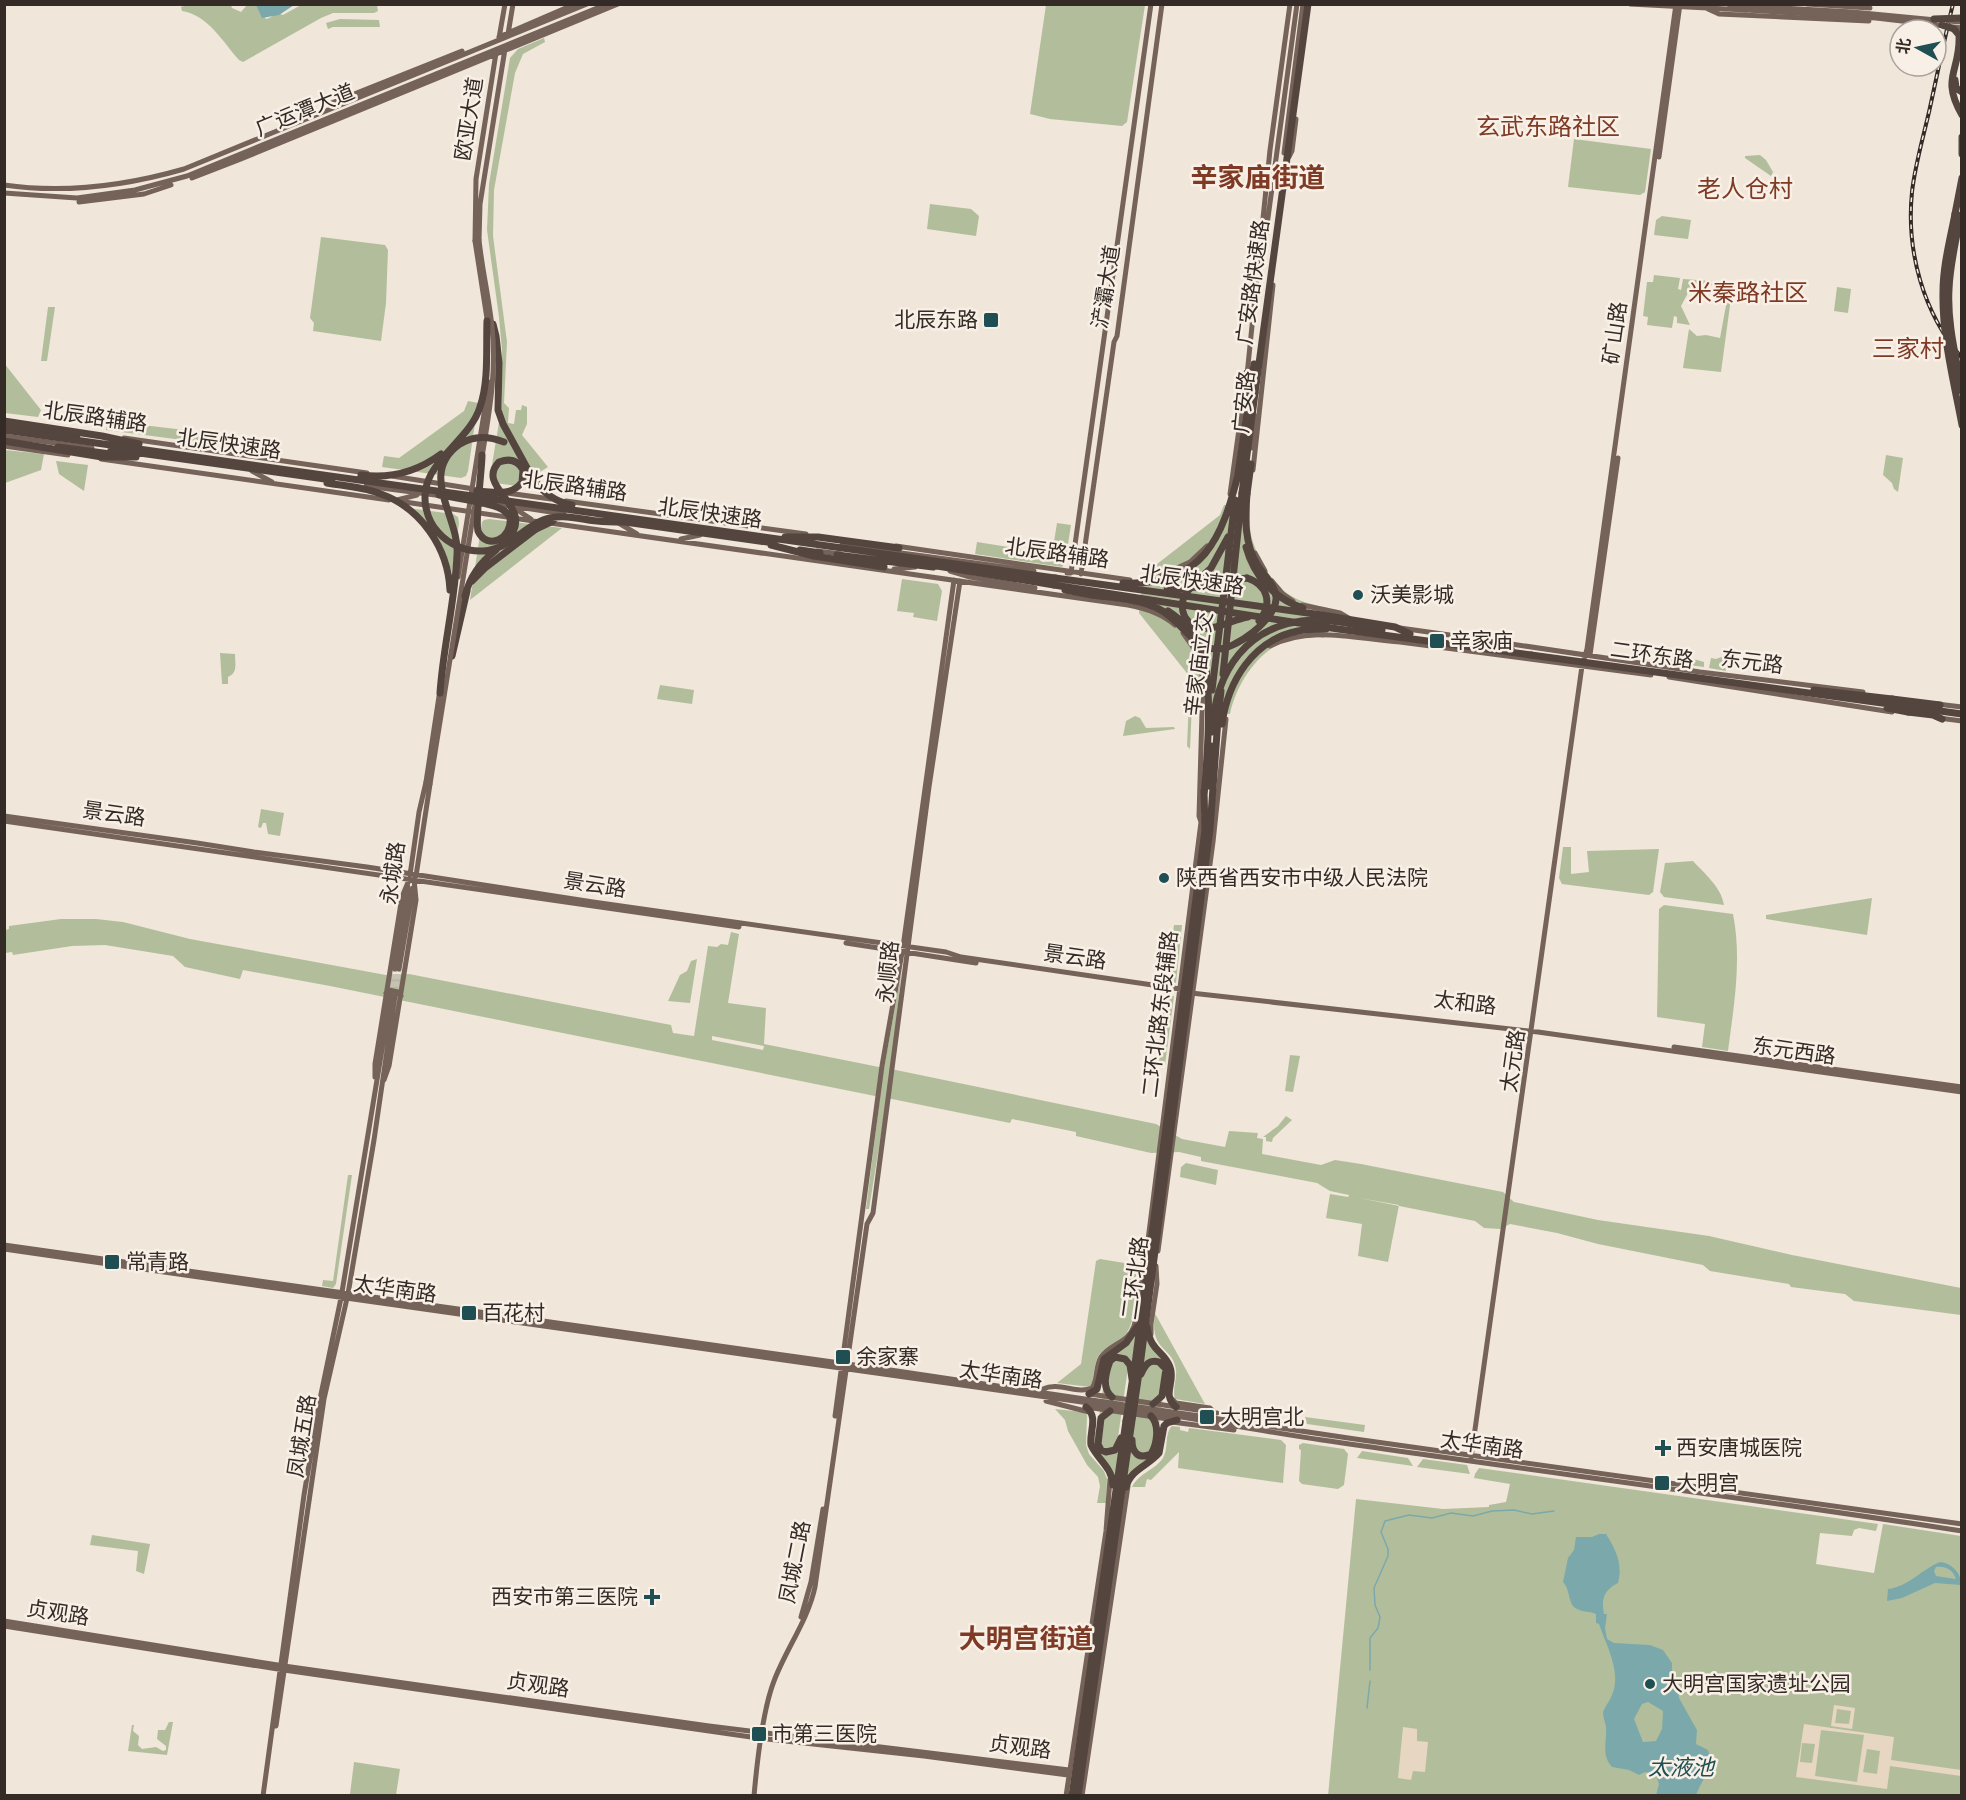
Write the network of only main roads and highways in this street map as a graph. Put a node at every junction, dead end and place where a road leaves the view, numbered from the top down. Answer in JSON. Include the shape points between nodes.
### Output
{"nodes":[{"id":1,"x":505,"y":4,"type":"edge"},
{"id":2,"x":513,"y":4,"type":"edge"},
{"id":3,"x":575,"y":4,"type":"edge"},
{"id":4,"x":587,"y":4,"type":"edge"},
{"id":5,"x":607,"y":4,"type":"edge"},
{"id":6,"x":618,"y":4,"type":"edge"},
{"id":7,"x":1151,"y":4,"type":"edge"},
{"id":8,"x":1162,"y":4,"type":"edge"},
{"id":9,"x":1290,"y":4,"type":"edge"},
{"id":10,"x":1297,"y":4,"type":"edge"},
{"id":11,"x":1306,"y":4,"type":"edge"},
{"id":12,"x":1630,"y":4,"type":"edge"},
{"id":13,"x":1728,"y":4,"type":"edge"},
{"id":14,"x":1806,"y":4,"type":"edge"},
{"id":15,"x":1738,"y":5,"type":"edge"},
{"id":16,"x":1654,"y":6,"type":"junction"},
{"id":17,"x":1678,"y":6,"type":"edge"},
{"id":18,"x":1747,"y":8,"type":"junction"},
{"id":19,"x":1870,"y":8,"type":"dead end"},
{"id":20,"x":1704,"y":9,"type":"junction"},
{"id":21,"x":1289,"y":14,"type":"junction"},
{"id":22,"x":1923,"y":18,"type":"edge"},
{"id":23,"x":1888,"y":19,"type":"edge"},
{"id":24,"x":1869,"y":21,"type":"dead end"},
{"id":25,"x":1948,"y":27,"type":"edge"},
{"id":26,"x":1675,"y":30,"type":"junction"},
{"id":27,"x":508,"y":35,"type":"junction"},
{"id":28,"x":500,"y":38,"type":"junction"},
{"id":29,"x":1291,"y":44,"type":"junction"},
{"id":30,"x":498,"y":48,"type":"junction"},
{"id":31,"x":505,"y":48,"type":"junction"},
{"id":32,"x":1962,"y":51,"type":"edge"},
{"id":33,"x":496,"y":55,"type":"junction"},
{"id":34,"x":1962,"y":92,"type":"edge"},
{"id":35,"x":329,"y":104,"type":"dead end"},
{"id":36,"x":1962,"y":116,"type":"edge"},
{"id":37,"x":1962,"y":137,"type":"edge"},
{"id":38,"x":268,"y":143,"type":"junction"},
{"id":39,"x":280,"y":143,"type":"junction"},
{"id":40,"x":1962,"y":154,"type":"edge"},
{"id":41,"x":1962,"y":178,"type":"edge"},
{"id":42,"x":4,"y":185,"type":"edge"},
{"id":43,"x":4,"y":193,"type":"edge"},
{"id":44,"x":79,"y":202,"type":"dead end"},
{"id":45,"x":1959,"y":214,"type":"edge"},
{"id":46,"x":477,"y":240,"type":"junction"},
{"id":47,"x":489,"y":320,"type":"junction"},
{"id":48,"x":1253,"y":320,"type":"junction"},
{"id":49,"x":1247,"y":373,"type":"junction"},
{"id":50,"x":1962,"y":391,"type":"edge"},
{"id":51,"x":1255,"y":394,"type":"junction"},
{"id":52,"x":1253,"y":412,"type":"junction"},
{"id":53,"x":4,"y":421,"type":"edge"},
{"id":54,"x":1962,"y":425,"type":"edge"},
{"id":55,"x":4,"y":434,"type":"edge"},
{"id":56,"x":464,"y":435,"type":"junction"},
{"id":57,"x":1243,"y":442,"type":"junction"},
{"id":58,"x":130,"y":443,"type":"junction"},
{"id":59,"x":4,"y":446,"type":"edge"},
{"id":60,"x":483,"y":455,"type":"junction"},
{"id":61,"x":264,"y":458,"type":"junction"},
{"id":62,"x":522,"y":458,"type":"junction"},
{"id":63,"x":199,"y":460,"type":"junction"},
{"id":64,"x":1251,"y":462,"type":"junction"},
{"id":65,"x":254,"y":463,"type":"junction"},
{"id":66,"x":273,"y":466,"type":"junction"},
{"id":67,"x":252,"y":471,"type":"junction"},
{"id":68,"x":296,"y":473,"type":"junction"},
{"id":69,"x":401,"y":478,"type":"junction"},
{"id":70,"x":277,"y":484,"type":"junction"},
{"id":71,"x":412,"y":485,"type":"junction"},
{"id":72,"x":432,"y":491,"type":"junction"},
{"id":73,"x":421,"y":493,"type":"junction"},
{"id":74,"x":1240,"y":493,"type":"junction"},
{"id":75,"x":529,"y":495,"type":"junction"},
{"id":76,"x":395,"y":501,"type":"junction"},
{"id":77,"x":542,"y":504,"type":"junction"},
{"id":78,"x":1241,"y":504,"type":"junction"},
{"id":79,"x":510,"y":506,"type":"junction"},
{"id":80,"x":650,"y":513,"type":"junction"},
{"id":81,"x":1233,"y":514,"type":"junction"},
{"id":82,"x":633,"y":517,"type":"junction"},
{"id":83,"x":680,"y":517,"type":"junction"},
{"id":84,"x":574,"y":518,"type":"junction"},
{"id":85,"x":621,"y":520,"type":"junction"},
{"id":86,"x":533,"y":521,"type":"junction"},
{"id":87,"x":694,"y":525,"type":"junction"},
{"id":88,"x":639,"y":535,"type":"junction"},
{"id":89,"x":700,"y":535,"type":"junction"},
{"id":90,"x":751,"y":537,"type":"junction"},
{"id":91,"x":787,"y":538,"type":"junction"},
{"id":92,"x":676,"y":540,"type":"junction"},
{"id":93,"x":786,"y":546,"type":"junction"},
{"id":94,"x":898,"y":548,"type":"joint"},
{"id":95,"x":1205,"y":548,"type":"joint"},
{"id":96,"x":925,"y":555,"type":"junction"},
{"id":97,"x":950,"y":565,"type":"junction"},
{"id":98,"x":923,"y":566,"type":"junction"},
{"id":99,"x":884,"y":567,"type":"joint"},
{"id":100,"x":1071,"y":573,"type":"junction"},
{"id":101,"x":1081,"y":574,"type":"junction"},
{"id":102,"x":957,"y":581,"type":"junction"},
{"id":103,"x":1054,"y":583,"type":"junction"},
{"id":104,"x":1122,"y":588,"type":"junction"},
{"id":105,"x":1141,"y":590,"type":"junction"},
{"id":106,"x":465,"y":596,"type":"junction"},
{"id":107,"x":1068,"y":596,"type":"junction"},
{"id":108,"x":1323,"y":615,"type":"junction"},
{"id":109,"x":449,"y":616,"type":"junction"},
{"id":110,"x":1262,"y":616,"type":"junction"},
{"id":111,"x":1351,"y":620,"type":"junction"},
{"id":112,"x":1395,"y":627,"type":"junction"},
{"id":113,"x":1338,"y":628,"type":"junction"},
{"id":114,"x":1410,"y":634,"type":"junction"},
{"id":115,"x":1393,"y":636,"type":"junction"},
{"id":116,"x":1404,"y":642,"type":"junction"},
{"id":117,"x":1191,"y":643,"type":"joint"},
{"id":118,"x":1483,"y":644,"type":"junction"},
{"id":119,"x":1510,"y":653,"type":"junction"},
{"id":120,"x":1532,"y":653,"type":"junction"},
{"id":121,"x":1588,"y":655,"type":"junction"},
{"id":122,"x":1255,"y":657,"type":"joint"},
{"id":123,"x":1583,"y":666,"type":"junction"},
{"id":124,"x":447,"y":679,"type":"junction"},
{"id":125,"x":1222,"y":683,"type":"junction"},
{"id":126,"x":1807,"y":691,"type":"junction"},
{"id":127,"x":440,"y":693,"type":"junction"},
{"id":128,"x":1940,"y":705,"type":"junction"},
{"id":129,"x":1962,"y":711,"type":"edge"},
{"id":130,"x":1942,"y":719,"type":"junction"},
{"id":131,"x":1962,"y":721,"type":"edge"},
{"id":132,"x":1209,"y":733,"type":"junction"},
{"id":133,"x":1216,"y":764,"type":"junction"},
{"id":134,"x":428,"y":783,"type":"junction"},
{"id":135,"x":1204,"y":791,"type":"junction"},
{"id":136,"x":4,"y":816,"type":"edge"},
{"id":137,"x":4,"y":821,"type":"edge"},
{"id":138,"x":1201,"y":822,"type":"junction"},
{"id":139,"x":1205,"y":830,"type":"junction"},
{"id":140,"x":413,"y":877,"type":"junction"},
{"id":141,"x":908,"y":921,"type":"junction"},
{"id":142,"x":877,"y":946,"type":"junction"},
{"id":143,"x":905,"y":950,"type":"junction"},
{"id":144,"x":930,"y":951,"type":"junction"},
{"id":145,"x":924,"y":956,"type":"junction"},
{"id":146,"x":397,"y":971,"type":"junction"},
{"id":147,"x":897,"y":980,"type":"junction"},
{"id":148,"x":903,"y":986,"type":"junction"},
{"id":149,"x":1180,"y":991,"type":"junction"},
{"id":150,"x":1191,"y":991,"type":"junction"},
{"id":151,"x":393,"y":995,"type":"junction"},
{"id":152,"x":1533,"y":1029,"type":"junction"},
{"id":153,"x":1734,"y":1057,"type":"joint"},
{"id":154,"x":1962,"y":1090,"type":"edge"},
{"id":155,"x":1152,"y":1232,"type":"junction"},
{"id":156,"x":4,"y":1247,"type":"edge"},
{"id":157,"x":1147,"y":1248,"type":"junction"},
{"id":158,"x":1158,"y":1255,"type":"junction"},
{"id":159,"x":344,"y":1296,"type":"junction"},
{"id":160,"x":1144,"y":1318,"type":"junction"},
{"id":161,"x":1137,"y":1366,"type":"junction"},
{"id":162,"x":845,"y":1367,"type":"junction"},
{"id":163,"x":1043,"y":1389,"type":"junction"},
{"id":164,"x":1033,"y":1393,"type":"junction"},
{"id":165,"x":1089,"y":1394,"type":"junction"},
{"id":166,"x":1112,"y":1397,"type":"junction"},
{"id":167,"x":1046,"y":1401,"type":"junction"},
{"id":168,"x":1153,"y":1404,"type":"junction"},
{"id":169,"x":1086,"y":1407,"type":"junction"},
{"id":170,"x":1176,"y":1407,"type":"junction"},
{"id":171,"x":1110,"y":1411,"type":"junction"},
{"id":172,"x":1215,"y":1413,"type":"junction"},
{"id":173,"x":1151,"y":1416,"type":"junction"},
{"id":174,"x":1177,"y":1420,"type":"junction"},
{"id":175,"x":1129,"y":1421,"type":"junction"},
{"id":176,"x":1232,"y":1423,"type":"junction"},
{"id":177,"x":1291,"y":1436,"type":"junction"},
{"id":178,"x":1131,"y":1443,"type":"junction"},
{"id":179,"x":1472,"y":1458,"type":"junction"},
{"id":180,"x":1118,"y":1506,"type":"junction"},
{"id":181,"x":1962,"y":1524,"type":"edge"},
{"id":182,"x":1122,"y":1526,"type":"junction"},
{"id":183,"x":1962,"y":1530,"type":"edge"},
{"id":184,"x":4,"y":1621,"type":"edge"},
{"id":185,"x":4,"y":1626,"type":"edge"},
{"id":186,"x":282,"y":1668,"type":"junction"},
{"id":187,"x":1083,"y":1720,"type":"junction"},
{"id":188,"x":760,"y":1735,"type":"junction"},
{"id":189,"x":1085,"y":1751,"type":"junction"},
{"id":190,"x":1071,"y":1757,"type":"junction"},
{"id":191,"x":1088,"y":1763,"type":"junction"},
{"id":192,"x":1069,"y":1773,"type":"junction"},
{"id":193,"x":1084,"y":1787,"type":"joint"},
{"id":194,"x":1068,"y":1794,"type":"edge"},
{"id":195,"x":264,"y":1796,"type":"edge"},
{"id":196,"x":752,"y":1796,"type":"edge"},
{"id":197,"x":1080,"y":1796,"type":"edge"}],
"edges":[{"from":1,"to":28,"type":"main road","name":"欧亚大道"},
{"from":2,"to":27,"type":"main road","name":"欧亚大道"},
{"from":3,"to":27,"type":"main road"},
{"from":4,"to":27,"type":"main road","name":"广运潭大道"},
{"from":5,"to":31,"type":"main road","name":"广运潭大道"},
{"from":6,"to":31,"type":"main road"},
{"from":7,"to":100,"type":"main road","name":"浐灞大道"},
{"from":8,"to":101,"type":"main road","name":"浐灞大道"},
{"from":9,"to":21,"type":"main road","name":"广安路"},
{"from":10,"to":29,"type":"main road"},
{"from":11,"to":51,"type":"highway","name":"广安路快速路","bridge":true},
{"from":11,"to":51,"type":"main road","name":"广安路","via":[[1292,151]]},
{"from":12,"to":16,"type":"main road"},
{"from":13,"to":15,"type":"main road"},
{"from":14,"to":19,"type":"main road"},
{"from":15,"to":18,"type":"main road"},
{"from":16,"to":17,"type":"main road"},
{"from":16,"to":26,"type":"main road","via":[[1670,13]]},
{"from":17,"to":20,"type":"main road"},
{"from":17,"to":26,"type":"main road","name":"矿山路"},
{"from":18,"to":20,"type":"main road"},
{"from":18,"to":22,"type":"main road","bridge":true},
{"from":18,"to":23,"type":"main road","bridge":true},
{"from":20,"to":24,"type":"main road","via":[[1719,14]]},
{"from":20,"to":26,"type":"main road","via":[[1688,10]]},
{"from":21,"to":29,"type":"main road"},
{"from":21,"to":48,"type":"main road","name":"广安路"},
{"from":25,"to":36,"type":"highway","bridge":true,"via":[[1959,35],[1951,89]]},
{"from":26,"to":121,"type":"main road","name":"矿山路"},
{"from":27,"to":28,"type":"main road","name":"广运潭大道"},
{"from":27,"to":31,"type":"main road","name":"欧亚大道"},
{"from":28,"to":30,"type":"main road","name":"欧亚大道"},
{"from":28,"to":35,"type":"main road"},
{"from":28,"to":42,"type":"main road","name":"广运潭大道","via":[[184,169],[134,183],[81,190]]},
{"from":29,"to":48,"type":"main road"},
{"from":30,"to":31,"type":"main road","name":"广运潭大道"},
{"from":30,"to":33,"type":"main road","name":"欧亚大道"},
{"from":30,"to":38,"type":"main road","name":"广运潭大道"},
{"from":31,"to":33,"type":"main road"},
{"from":31,"to":46,"type":"main road","name":"欧亚大道"},
{"from":32,"to":34,"type":"highway","bridge":true,"via":[[1955,83]]},
{"from":33,"to":39,"type":"main road"},
{"from":33,"to":46,"type":"main road","name":"欧亚大道","via":[[476,178]]},
{"from":37,"to":40,"type":"highway"},
{"from":38,"to":39,"type":"main road"},
{"from":38,"to":43,"type":"main road","name":"广运潭大道","via":[[187,176],[135,190],[77,198]]},
{"from":39,"to":44,"type":"main road","via":[[144,194]]},
{"from":41,"to":45,"type":"highway"},
{"from":45,"to":50,"type":"highway","bridge":true,"via":[[1949,300]]},
{"from":45,"to":54,"type":"highway","bridge":true,"via":[[1945,272],[1943,301]]},
{"from":46,"to":47,"type":"main road","bridge":true},
{"from":47,"to":56,"type":"highway","bridge":true,"via":[[483,396],[476,419]]},
{"from":47,"to":60,"type":"main road","bridge":true,"via":[[494,366]]},
{"from":47,"to":62,"type":"highway","bridge":true,"via":[[496,336],[498,410]]},
{"from":47,"to":127,"type":"main road","bridge":true,"via":[[488,384]]},
{"from":48,"to":49,"type":"main road","name":"广安路"},
{"from":49,"to":57,"type":"highway"},
{"from":49,"to":95,"type":"main road","name":"广安路","via":[[1230,495],[1219,528]]},
{"from":51,"to":52,"type":"highway","name":"广安路快速路"},
{"from":51,"to":57,"type":"highway","name":"广安路快速路"},
{"from":51,"to":64,"type":"main road"},
{"from":51,"to":111,"type":"main road","name":"广安路","via":[[1248,521],[1255,553],[1290,599],[1309,608],[1340,613]]},
{"from":52,"to":64,"type":"highway"},
{"from":52,"to":74,"type":"highway","name":"广安路快速路"},
{"from":53,"to":58,"type":"highway","bridge":true},
{"from":53,"to":61,"type":"main road","name":"北辰路辅路"},
{"from":55,"to":58,"type":"highway","bridge":true},
{"from":55,"to":63,"type":"highway","name":"北辰快速路","bridge":true},
{"from":55,"to":63,"type":"highway","bridge":true,"via":[[102,457]]},
{"from":55,"to":65,"type":"main road"},
{"from":55,"to":67,"type":"main road"},
{"from":56,"to":68,"type":"highway","bridge":true,"via":[[435,459],[405,472],[376,476]]},
{"from":56,"to":84,"type":"highway","bridge":true,"via":[[431,472],[425,495],[430,521],[445,539],[465,549],[484,551],[507,544],[544,519]]},
{"from":57,"to":74,"type":"highway","name":"广安路快速路"},
{"from":58,"to":63,"type":"highway","bridge":true},
{"from":59,"to":70,"type":"main road","name":"北辰路辅路"},
{"from":60,"to":72,"type":"highway","bridge":true,"via":[[480,496],[478,508],[477,519],[477,527],[481,536],[490,541],[506,536],[510,518],[501,508],[488,506],[478,503]]},
{"from":60,"to":124,"type":"main road","bridge":true},
{"from":61,"to":65,"type":"main road"},
{"from":61,"to":66,"type":"main road"},
{"from":61,"to":69,"type":"main road","name":"北辰路辅路"},
{"from":62,"to":85,"type":"highway","bridge":true,"via":[[537,484],[553,499]]},
{"from":62,"to":109,"type":"highway","bridge":true,"via":[[504,442],[483,437],[460,444],[446,460],[440,485],[458,549]]},
{"from":63,"to":68,"type":"highway","name":"北辰快速路","bridge":true},
{"from":64,"to":74,"type":"highway"},
{"from":65,"to":66,"type":"main road"},
{"from":66,"to":71,"type":"main road"},
{"from":67,"to":70,"type":"main road"},
{"from":67,"to":73,"type":"main road"},
{"from":68,"to":72,"type":"highway","name":"北辰快速路","bridge":true},
{"from":68,"to":109,"type":"highway","bridge":true,"via":[[384,494],[421,520],[445,561]]},
{"from":69,"to":71,"type":"main road"},
{"from":69,"to":75,"type":"main road","name":"北辰路辅路"},
{"from":70,"to":76,"type":"main road","name":"北辰路辅路"},
{"from":71,"to":77,"type":"main road"},
{"from":72,"to":85,"type":"highway","name":"北辰快速路","bridge":true},
{"from":72,"to":106,"type":"highway","bridge":true,"via":[[498,493],[505,493],[510,492],[522,482],[523,470],[510,459],[500,462],[493,472],[494,482],[498,489],[506,496],[514,509],[515,527],[507,541],[477,567]]},
{"from":73,"to":76,"type":"main road"},
{"from":73,"to":79,"type":"main road"},
{"from":74,"to":78,"type":"highway","name":"辛家庙立交","bridge":true},
{"from":74,"to":81,"type":"highway","name":"辛家庙立交"},
{"from":74,"to":103,"type":"highway","bridge":true,"via":[[1248,542],[1276,601],[1270,616],[1238,643],[1221,649],[1206,647],[1160,609]]},
{"from":74,"to":104,"type":"highway","via":[[1215,542],[1197,562],[1160,580]]},
{"from":75,"to":77,"type":"main road"},
{"from":75,"to":80,"type":"main road","name":"北辰路辅路"},
{"from":76,"to":86,"type":"main road","name":"北辰路辅路"},
{"from":77,"to":82,"type":"main road"},
{"from":78,"to":108,"type":"highway","bridge":true,"via":[[1244,537],[1253,566],[1273,592]]},
{"from":78,"to":125,"type":"highway","name":"辛家庙立交","bridge":true},
{"from":79,"to":85,"type":"main road"},
{"from":79,"to":86,"type":"main road"},
{"from":80,"to":82,"type":"main road"},
{"from":80,"to":83,"type":"main road","name":"北辰路辅路"},
{"from":81,"to":110,"type":"highway","bridge":true,"via":[[1223,547],[1211,567],[1184,595],[1181,607],[1187,621],[1207,629],[1238,618]]},
{"from":81,"to":132,"type":"highway","name":"辛家庙立交","bridge":true},
{"from":82,"to":87,"type":"main road"},
{"from":83,"to":87,"type":"main road"},
{"from":83,"to":100,"type":"main road","name":"北辰路辅路"},
{"from":84,"to":85,"type":"highway","bridge":true},
{"from":84,"to":106,"type":"highway","bridge":true,"via":[[550,521],[536,529],[478,574]]},
{"from":85,"to":88,"type":"main road"},
{"from":85,"to":89,"type":"main road"},
{"from":85,"to":90,"type":"highway","name":"北辰快速路","bridge":true},
{"from":86,"to":88,"type":"main road","name":"北辰路辅路"},
{"from":87,"to":91,"type":"main road"},
{"from":88,"to":92,"type":"main road","name":"北辰路辅路"},
{"from":89,"to":92,"type":"main road"},
{"from":89,"to":93,"type":"main road"},
{"from":90,"to":94,"type":"highway","bridge":true,"via":[[818,537]]},
{"from":90,"to":97,"type":"highway","name":"北辰快速路","bridge":true},
{"from":90,"to":99,"type":"highway","bridge":true,"via":[[814,556]]},
{"from":91,"to":96,"type":"main road"},
{"from":91,"to":97,"type":"highway","bridge":true,"via":[[918,554]]},
{"from":92,"to":102,"type":"main road","name":"北辰路辅路"},
{"from":93,"to":97,"type":"highway","bridge":true,"via":[[920,567]]},
{"from":93,"to":98,"type":"main road"},
{"from":94,"to":96,"type":"main road"},
{"from":95,"to":101,"type":"main road","name":"北辰路辅路","via":[[1181,568],[1149,579]]},
{"from":96,"to":100,"type":"main road"},
{"from":97,"to":103,"type":"highway","name":"北辰快速路","bridge":true},
{"from":97,"to":103,"type":"highway","name":"北辰快速路","bridge":true},
{"from":98,"to":99,"type":"main road"},
{"from":98,"to":107,"type":"main road"},
{"from":100,"to":101,"type":"main road","name":"北辰路辅路"},
{"from":102,"to":107,"type":"main road","name":"北辰路辅路"},
{"from":102,"to":141,"type":"main road","name":"永顺路"},
{"from":103,"to":104,"type":"highway","name":"北辰快速路"},
{"from":103,"to":104,"type":"highway","name":"北辰快速路","bridge":true,"via":[[1115,594]]},
{"from":104,"to":105,"type":"highway","name":"北辰快速路"},
{"from":104,"to":110,"type":"highway","name":"北辰快速路","bridge":true},
{"from":104,"to":132,"type":"highway","bridge":true,"via":[[1171,613],[1190,629],[1198,642],[1207,675]]},
{"from":105,"to":108,"type":"highway","name":"北辰快速路","bridge":true},
{"from":105,"to":125,"type":"highway","bridge":true,"via":[[1176,590],[1247,578],[1260,584],[1268,599],[1265,612],[1233,646]]},
{"from":106,"to":124,"type":"highway","bridge":true},
{"from":107,"to":117,"type":"main road","name":"北辰路辅路","via":[[1149,610],[1172,622]]},
{"from":108,"to":111,"type":"highway","name":"北辰快速路"},
{"from":109,"to":127,"type":"highway","bridge":true},
{"from":110,"to":113,"type":"highway","name":"北辰快速路"},
{"from":111,"to":112,"type":"highway","name":"北辰快速路"},
{"from":112,"to":114,"type":"highway","name":"北辰快速路"},
{"from":112,"to":118,"type":"main road","name":"东元路"},
{"from":113,"to":115,"type":"highway","name":"二环东路"},
{"from":113,"to":133,"type":"highway","name":"辛家庙立交","via":[[1285,634],[1246,662],[1229,694]]},
{"from":114,"to":119,"type":"highway","name":"辛家庙立交"},
{"from":114,"to":132,"type":"highway","name":"辛家庙立交","bridge":true,"via":[[1314,620],[1276,627],[1238,655],[1219,685]]},
{"from":115,"to":116,"type":"highway"},
{"from":115,"to":118,"type":"highway","name":"二环东路"},
{"from":116,"to":119,"type":"main road","name":"东元路"},
{"from":116,"to":122,"type":"main road","name":"东元路","via":[[1308,634],[1281,640]]},
{"from":117,"to":138,"type":"main road","name":"二环北路东段辅路","via":[[1200,663],[1204,689],[1198,816]]},
{"from":118,"to":119,"type":"highway"},
{"from":118,"to":120,"type":"highway","name":"二环东路"},
{"from":118,"to":121,"type":"main road","name":"东元路"},
{"from":119,"to":120,"type":"highway"},
{"from":119,"to":123,"type":"main road","name":"东元路"},
{"from":120,"to":126,"type":"highway","name":"二环东路","bridge":true},
{"from":121,"to":123,"type":"main road","name":"矿山路"},
{"from":121,"to":128,"type":"main road","name":"东元路"},
{"from":122,"to":150,"type":"main road","name":"二环北路东段辅路","via":[[1239,679],[1226,719],[1215,830]]},
{"from":123,"to":130,"type":"main road","name":"东元路"},
{"from":123,"to":152,"type":"main road","name":"太元路"},
{"from":124,"to":134,"type":"main road","bridge":true},
{"from":125,"to":133,"type":"highway","name":"辛家庙立交","bridge":true},
{"from":126,"to":128,"type":"highway","bridge":true,"via":[[1838,691]]},
{"from":126,"to":129,"type":"highway","name":"二环东路","bridge":true},
{"from":126,"to":130,"type":"highway","bridge":true,"via":[[1831,700]]},
{"from":127,"to":134,"type":"main road","bridge":true},
{"from":128,"to":129,"type":"main road","name":"东元路"},
{"from":130,"to":131,"type":"main road","name":"东元路"},
{"from":132,"to":135,"type":"highway"},
{"from":132,"to":139,"type":"highway","name":"二环北路"},
{"from":133,"to":150,"type":"highway","name":"二环北路"},
{"from":134,"to":140,"type":"main road","name":"永城路","via":[[419,812]]},
{"from":135,"to":138,"type":"highway"},
{"from":135,"to":139,"type":"highway","name":"二环北路"},
{"from":136,"to":140,"type":"main road","name":"景云路"},
{"from":137,"to":140,"type":"main road","name":"景云路"},
{"from":138,"to":149,"type":"main road","name":"二环北路东段辅路"},
{"from":139,"to":155,"type":"highway","name":"二环北路"},
{"from":140,"to":142,"type":"main road","name":"景云路"},
{"from":140,"to":146,"type":"main road","name":"永城路"},
{"from":140,"to":146,"type":"main road","via":[[416,900]]},
{"from":141,"to":142,"type":"main road","via":[[899,940]]},
{"from":141,"to":143,"type":"main road","name":"永顺路"},
{"from":141,"to":144,"type":"main road","via":[[912,942]]},
{"from":142,"to":143,"type":"main road","name":"景云路"},
{"from":142,"to":147,"type":"main road","via":[[897,957]]},
{"from":143,"to":144,"type":"main road","name":"景云路"},
{"from":143,"to":145,"type":"main road","name":"景云路"},
{"from":143,"to":147,"type":"main road","name":"永顺路"},
{"from":143,"to":148,"type":"main road","name":"永顺路"},
{"from":144,"to":149,"type":"main road","name":"景云路"},
{"from":145,"to":148,"type":"main road","via":[[915,956],[908,962]]},
{"from":145,"to":149,"type":"main road","name":"景云路"},
{"from":146,"to":151,"type":"main road"},
{"from":146,"to":151,"type":"main road"},
{"from":147,"to":162,"type":"main road","name":"永顺路","via":[[882,1066]]},
{"from":148,"to":162,"type":"main road","name":"永顺路","via":[[873,1213],[867,1224]]},
{"from":149,"to":157,"type":"main road","name":"二环北路东段辅路"},
{"from":150,"to":152,"type":"main road","name":"太和路"},
{"from":150,"to":158,"type":"highway","name":"二环北路"},
{"from":150,"to":158,"type":"main road","name":"二环北路东段辅路"},
{"from":151,"to":159,"type":"main road","name":"凤城五路"},
{"from":152,"to":153,"type":"main road","name":"太和路"},
{"from":152,"to":179,"type":"main road","name":"太元路"},
{"from":153,"to":154,"type":"main road","name":"东元西路"},
{"from":155,"to":157,"type":"highway"},
{"from":155,"to":158,"type":"highway","name":"二环北路"},
{"from":156,"to":159,"type":"main road","name":"太华南路"},
{"from":157,"to":158,"type":"highway"},
{"from":157,"to":163,"type":"main road","name":"二环北路东段辅路","via":[[1133,1328],[1102,1356],[1094,1386],[1090,1390],[1055,1386]]},
{"from":158,"to":160,"type":"highway","name":"二环北路"},
{"from":158,"to":172,"type":"main road","name":"二环北路东段辅路","via":[[1152,1335],[1172,1366],[1171,1397],[1174,1402],[1210,1408]]},
{"from":159,"to":162,"type":"main road","name":"太华南路"},
{"from":159,"to":186,"type":"main road","name":"凤城五路"},
{"from":160,"to":161,"type":"highway","name":"二环北路"},
{"from":160,"to":165,"type":"highway","via":[[1130,1339],[1104,1359],[1097,1389]]},
{"from":160,"to":170,"type":"highway","via":[[1152,1345],[1170,1366],[1168,1394]]},
{"from":161,"to":166,"type":"highway","via":[[1122,1357],[1110,1360],[1105,1388]]},
{"from":161,"to":168,"type":"highway","via":[[1155,1361],[1166,1369],[1162,1396]]},
{"from":161,"to":175,"type":"highway","name":"二环北路","bridge":true},
{"from":162,"to":164,"type":"main road","name":"太华南路"},
{"from":162,"to":188,"type":"main road","name":"凤城二路","via":[[814,1593],[773,1684]]},
{"from":163,"to":164,"type":"main road"},
{"from":163,"to":165,"type":"main road"},
{"from":164,"to":167,"type":"main road"},
{"from":164,"to":176,"type":"main road","name":"太华南路"},
{"from":165,"to":166,"type":"main road"},
{"from":166,"to":168,"type":"main road"},
{"from":167,"to":169,"type":"main road"},
{"from":167,"to":190,"type":"main road","via":[[1087,1410],[1088,1446],[1106,1470],[1110,1485]]},
{"from":168,"to":170,"type":"main road"},
{"from":169,"to":171,"type":"main road"},
{"from":169,"to":180,"type":"highway","via":[[1093,1418],[1091,1445],[1112,1476]]},
{"from":170,"to":172,"type":"main road"},
{"from":171,"to":173,"type":"main road"},
{"from":171,"to":175,"type":"highway","via":[[1102,1415],[1099,1427],[1101,1450],[1115,1450]]},
{"from":172,"to":176,"type":"main road"},
{"from":173,"to":174,"type":"main road"},
{"from":173,"to":178,"type":"highway","via":[[1157,1424],[1151,1454],[1136,1455]]},
{"from":174,"to":176,"type":"main road","via":[[1211,1426]]},
{"from":174,"to":180,"type":"highway","via":[[1164,1426],[1159,1453],[1132,1475]]},
{"from":175,"to":178,"type":"highway","name":"二环北路","bridge":true},
{"from":175,"to":180,"type":"highway","name":"二环北路"},
{"from":176,"to":177,"type":"main road","name":"太华南路"},
{"from":176,"to":179,"type":"main road","name":"太华南路"},
{"from":177,"to":179,"type":"main road","name":"太华南路"},
{"from":177,"to":182,"type":"main road","via":[[1172,1422],[1167,1426],[1160,1456],[1137,1473],[1129,1485]]},
{"from":178,"to":180,"type":"highway","name":"二环北路"},
{"from":179,"to":181,"type":"main road","name":"太华南路"},
{"from":179,"to":183,"type":"main road","name":"太华南路"},
{"from":180,"to":182,"type":"highway"},
{"from":180,"to":187,"type":"highway","name":"二环北路"},
{"from":180,"to":189,"type":"highway","name":"二环北路"},
{"from":182,"to":191,"type":"main road"},
{"from":184,"to":186,"type":"main road","name":"贞观路"},
{"from":185,"to":186,"type":"main road","name":"贞观路"},
{"from":186,"to":188,"type":"main road","name":"贞观路"},
{"from":186,"to":195,"type":"main road","name":"凤城五路"},
{"from":187,"to":190,"type":"main road"},
{"from":187,"to":194,"type":"highway","name":"二环北路"},
{"from":188,"to":192,"type":"main road","name":"贞观路"},
{"from":188,"to":196,"type":"main road","name":"凤城二路"},
{"from":189,"to":191,"type":"highway"},
{"from":189,"to":197,"type":"highway","name":"二环北路"},
{"from":190,"to":192,"type":"main road"},
{"from":191,"to":193,"type":"main road"},
{"from":192,"to":194,"type":"main road"},
{"from":193,"to":197,"type":"highway"}]}
